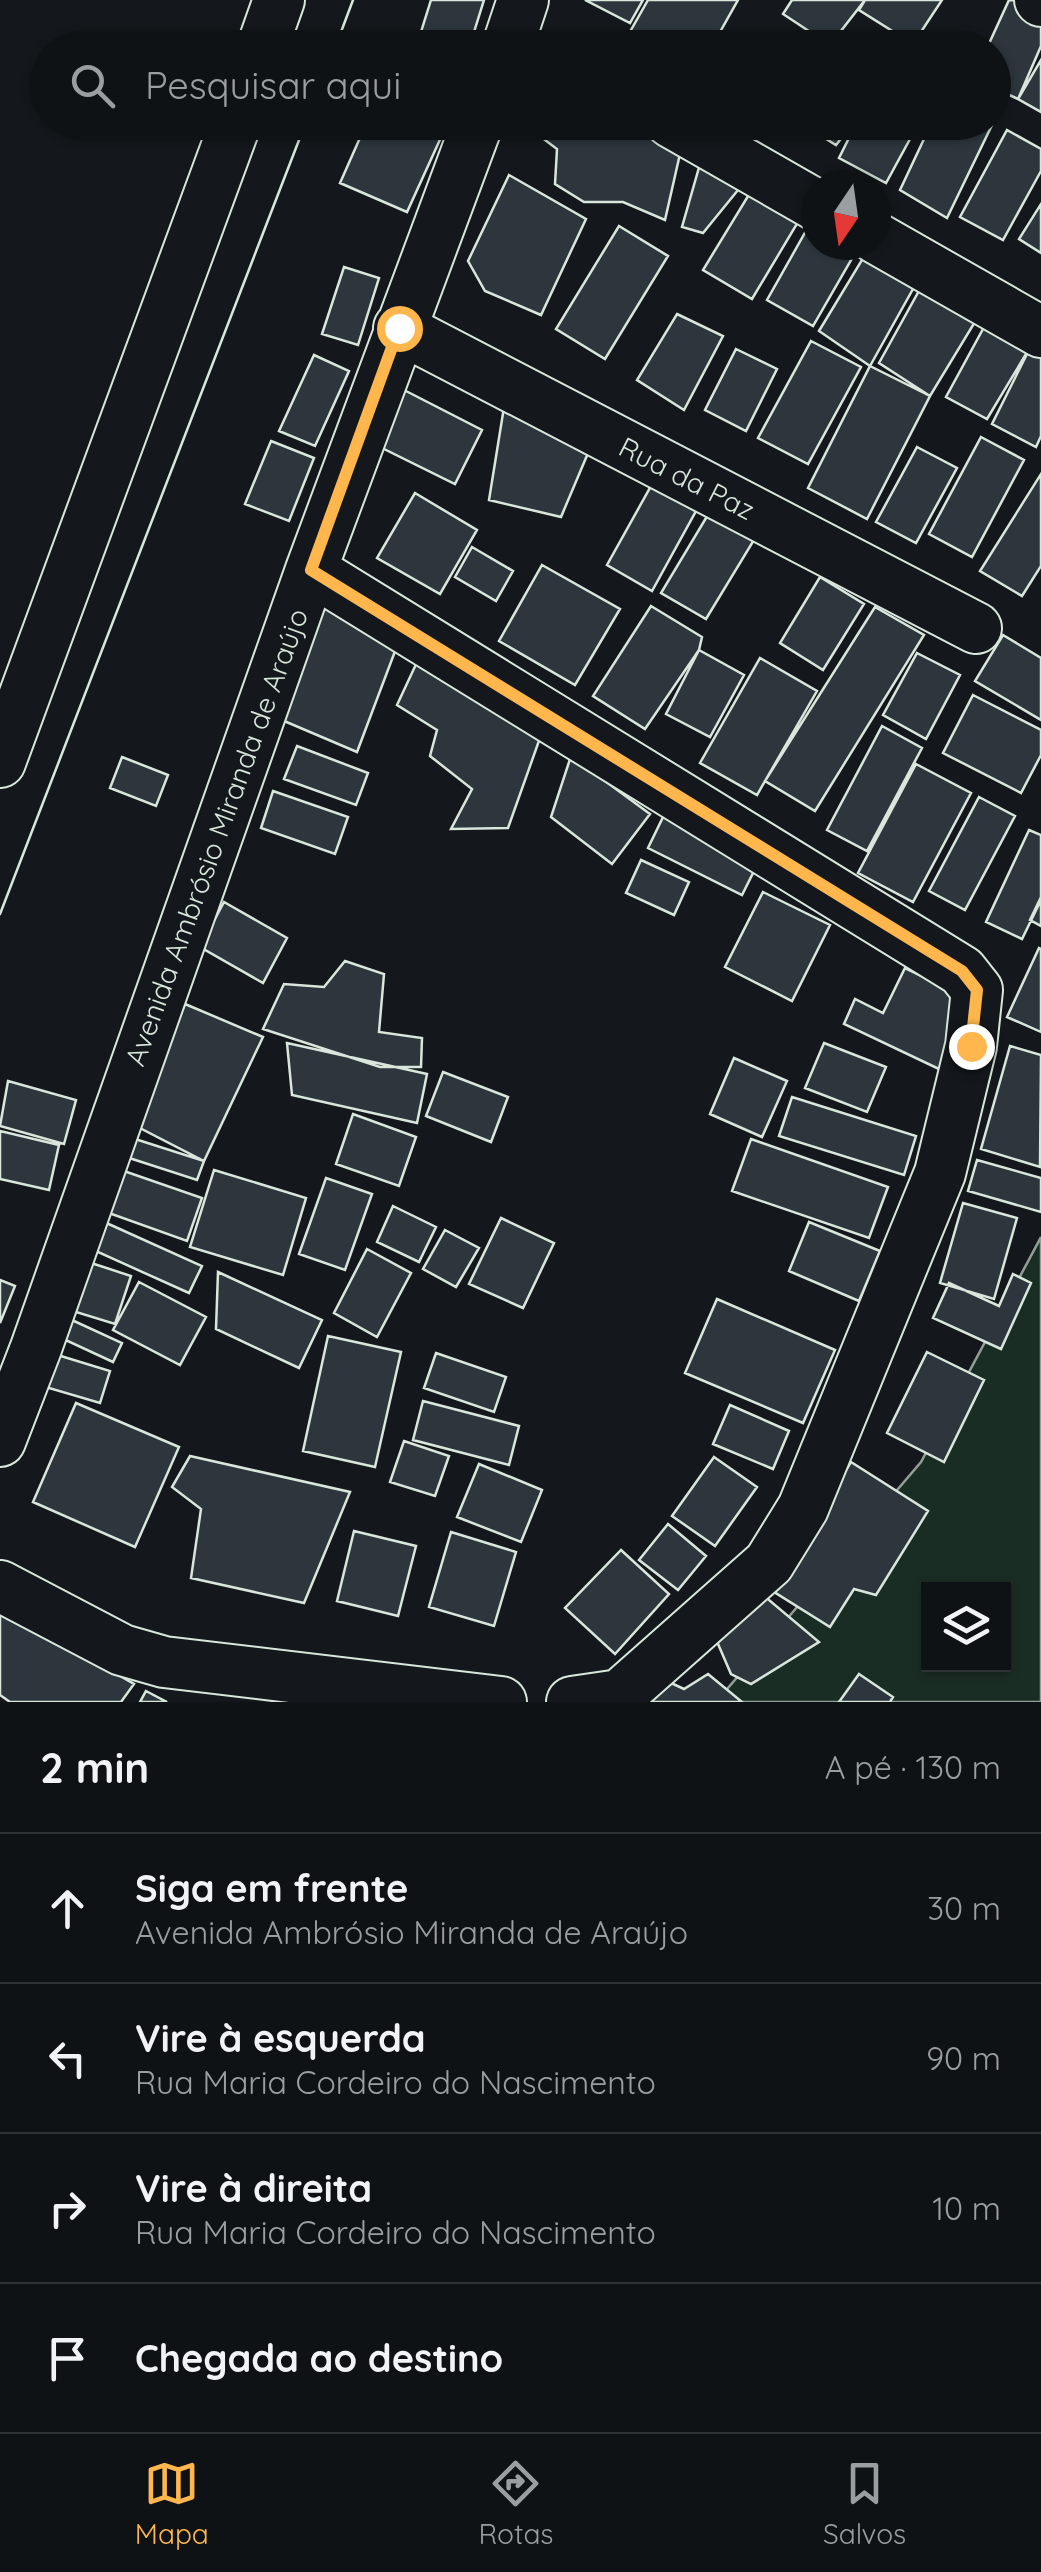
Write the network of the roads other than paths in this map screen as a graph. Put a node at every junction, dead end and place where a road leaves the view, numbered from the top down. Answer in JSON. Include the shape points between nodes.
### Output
{"nodes":[{"id":1,"x":279,"y":0,"type":"edge"},
{"id":2,"x":268,"y":30,"type":"edge"},
{"id":3,"x":229,"y":140,"type":"edge"},
{"id":4,"x":471,"y":140,"type":"edge"},
{"id":5,"x":702,"y":140,"type":"edge"},
{"id":6,"x":801,"y":196,"type":"edge"},
{"id":7,"x":891,"y":247,"type":"edge"},
{"id":8,"x":399,"y":328,"type":"junction"},
{"id":9,"x":1041,"y":332,"type":"edge"},
{"id":10,"x":311,"y":570,"type":"junction"},
{"id":11,"x":976,"y":628,"type":"dead end"},
{"id":12,"x":0,"y":762,"type":"edge"},
{"id":13,"x":0,"y":1442,"type":"edge"},
{"id":14,"x":0,"y":1586,"type":"edge"},
{"id":15,"x":502,"y":1702,"type":"edge"},
{"id":16,"x":572,"y":1702,"type":"edge"}],
"edges":[{"from":1,"to":2,"type":"street"},
{"from":3,"to":12,"type":"street"},
{"from":4,"to":8,"type":"street","name":"Avenida Ambrósio Miranda de Araújo"},
{"from":5,"to":6,"type":"street"},
{"from":7,"to":9,"type":"street"},
{"from":8,"to":10,"type":"street","name":"Avenida Ambrósio Miranda de Araújo"},
{"from":8,"to":11,"type":"street","name":"Rua da Paz"},
{"from":10,"to":13,"type":"street","name":"Avenida Ambrósio Miranda de Araújo"},
{"from":10,"to":16,"type":"street","via":[[962,971],[977,990],[971,1046],[940,1173],[803,1508],[769,1563],[620,1695]]},
{"from":14,"to":15,"type":"street","via":[[122,1650],[164,1662]]}]}
